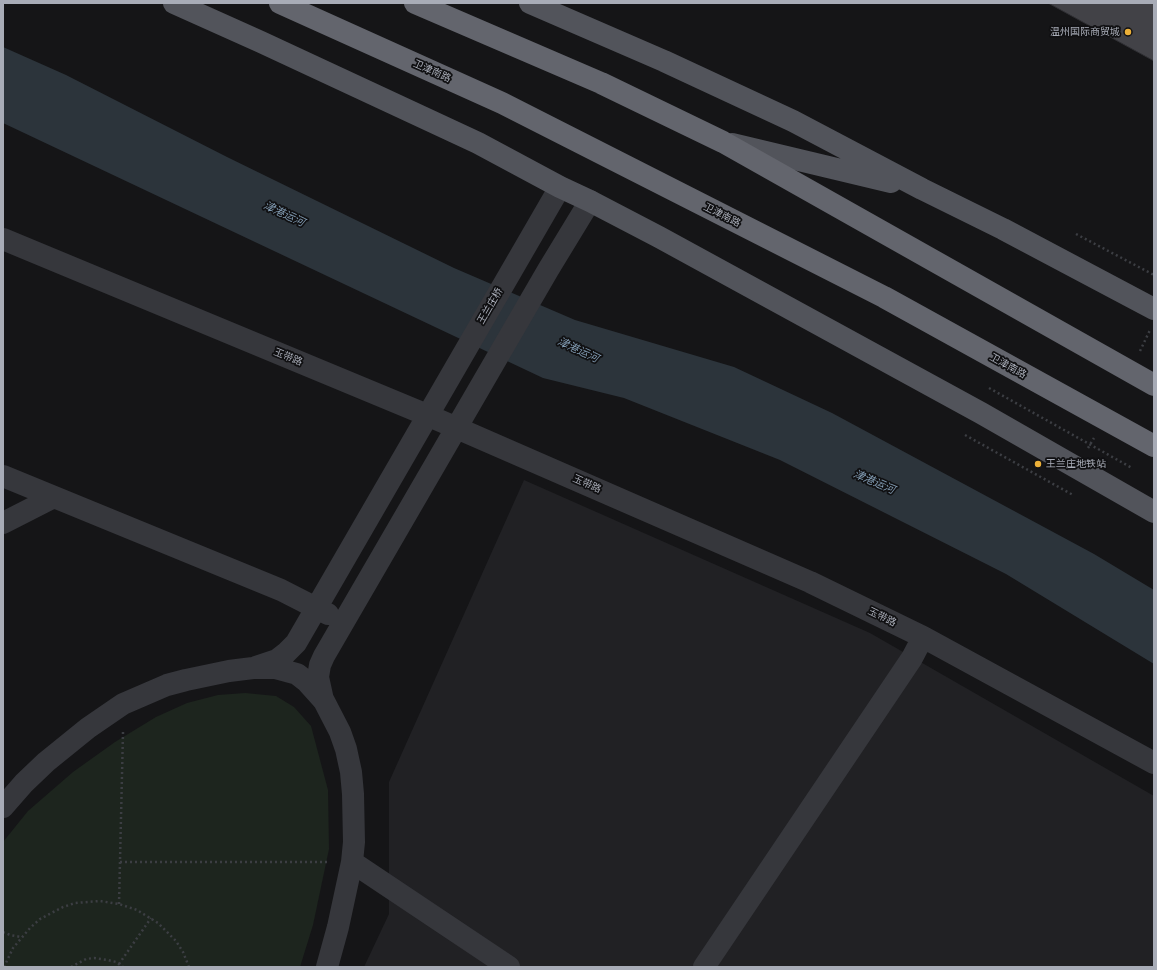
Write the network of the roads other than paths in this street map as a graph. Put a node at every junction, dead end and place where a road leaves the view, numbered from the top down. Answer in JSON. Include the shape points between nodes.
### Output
{"nodes":[{"id":1,"x":174,"y":3,"type":"edge"},
{"id":2,"x":280,"y":3,"type":"edge"},
{"id":3,"x":415,"y":3,"type":"edge"},
{"id":4,"x":530,"y":3,"type":"edge"},
{"id":5,"x":723,"y":142,"type":"junction"},
{"id":6,"x":560,"y":187,"type":"junction"},
{"id":7,"x":922,"y":189,"type":"junction"},
{"id":8,"x":590,"y":201,"type":"junction"},
{"id":9,"x":3,"y":239,"type":"edge"},
{"id":10,"x":1154,"y":309,"type":"edge"},
{"id":11,"x":1154,"y":385,"type":"edge"},
{"id":12,"x":427,"y":414,"type":"junction"},
{"id":13,"x":457,"y":427,"type":"junction"},
{"id":14,"x":1154,"y":446,"type":"edge"},
{"id":15,"x":3,"y":476,"type":"edge"},
{"id":16,"x":54,"y":497,"type":"junction"},
{"id":17,"x":1154,"y":512,"type":"edge"},
{"id":18,"x":3,"y":523,"type":"edge"},
{"id":19,"x":316,"y":608,"type":"junction"},
{"id":20,"x":344,"y":622,"type":"junction"},
{"id":21,"x":923,"y":637,"type":"junction"},
{"id":22,"x":253,"y":668,"type":"junction"},
{"id":23,"x":324,"y":701,"type":"junction"},
{"id":24,"x":1154,"y":763,"type":"edge"},
{"id":25,"x":3,"y":806,"type":"edge"},
{"id":26,"x":352,"y":862,"type":"junction"},
{"id":27,"x":327,"y":967,"type":"edge"},
{"id":28,"x":509,"y":967,"type":"edge"},
{"id":29,"x":704,"y":967,"type":"edge"}],
"edges":[{"from":1,"to":6,"type":"main road","via":[[478,143]]},
{"from":2,"to":14,"type":"highway","name":"卫津南路","via":[[502,103],[884,297]]},
{"from":3,"to":5,"type":"highway","via":[[601,83]]},
{"from":4,"to":7,"type":"main road","via":[[793,121]]},
{"from":5,"to":7,"type":"main road"},
{"from":5,"to":11,"type":"highway"},
{"from":6,"to":8,"type":"main road"},
{"from":6,"to":12,"type":"street","name":"王兰庄桥"},
{"from":7,"to":10,"type":"main road"},
{"from":8,"to":13,"type":"street"},
{"from":8,"to":17,"type":"main road","via":[[981,413]]},
{"from":9,"to":12,"type":"street","name":"玉带路"},
{"from":12,"to":13,"type":"street","name":"玉带路"},
{"from":12,"to":19,"type":"street","name":"王兰庄桥"},
{"from":13,"to":20,"type":"street"},
{"from":13,"to":21,"type":"street","name":"玉带路","via":[[810,582]]},
{"from":15,"to":16,"type":"street"},
{"from":16,"to":18,"type":"street"},
{"from":16,"to":19,"type":"street","via":[[281,590]]},
{"from":19,"to":20,"type":"street"},
{"from":19,"to":22,"type":"street","name":"王兰庄桥","via":[[296,643],[286,653],[277,660]]},
{"from":20,"to":23,"type":"street","via":[[320,665],[318,678]]},
{"from":21,"to":24,"type":"street","name":"玉带路"},
{"from":21,"to":29,"type":"street","via":[[912,658]]},
{"from":22,"to":23,"type":"street","via":[[275,668],[297,674]]},
{"from":22,"to":25,"type":"street","via":[[167,685],[123,704],[51,758]]},
{"from":23,"to":26,"type":"street","via":[[340,732],[351,772],[354,818]]},
{"from":26,"to":27,"type":"street"},
{"from":26,"to":28,"type":"street"}]}
